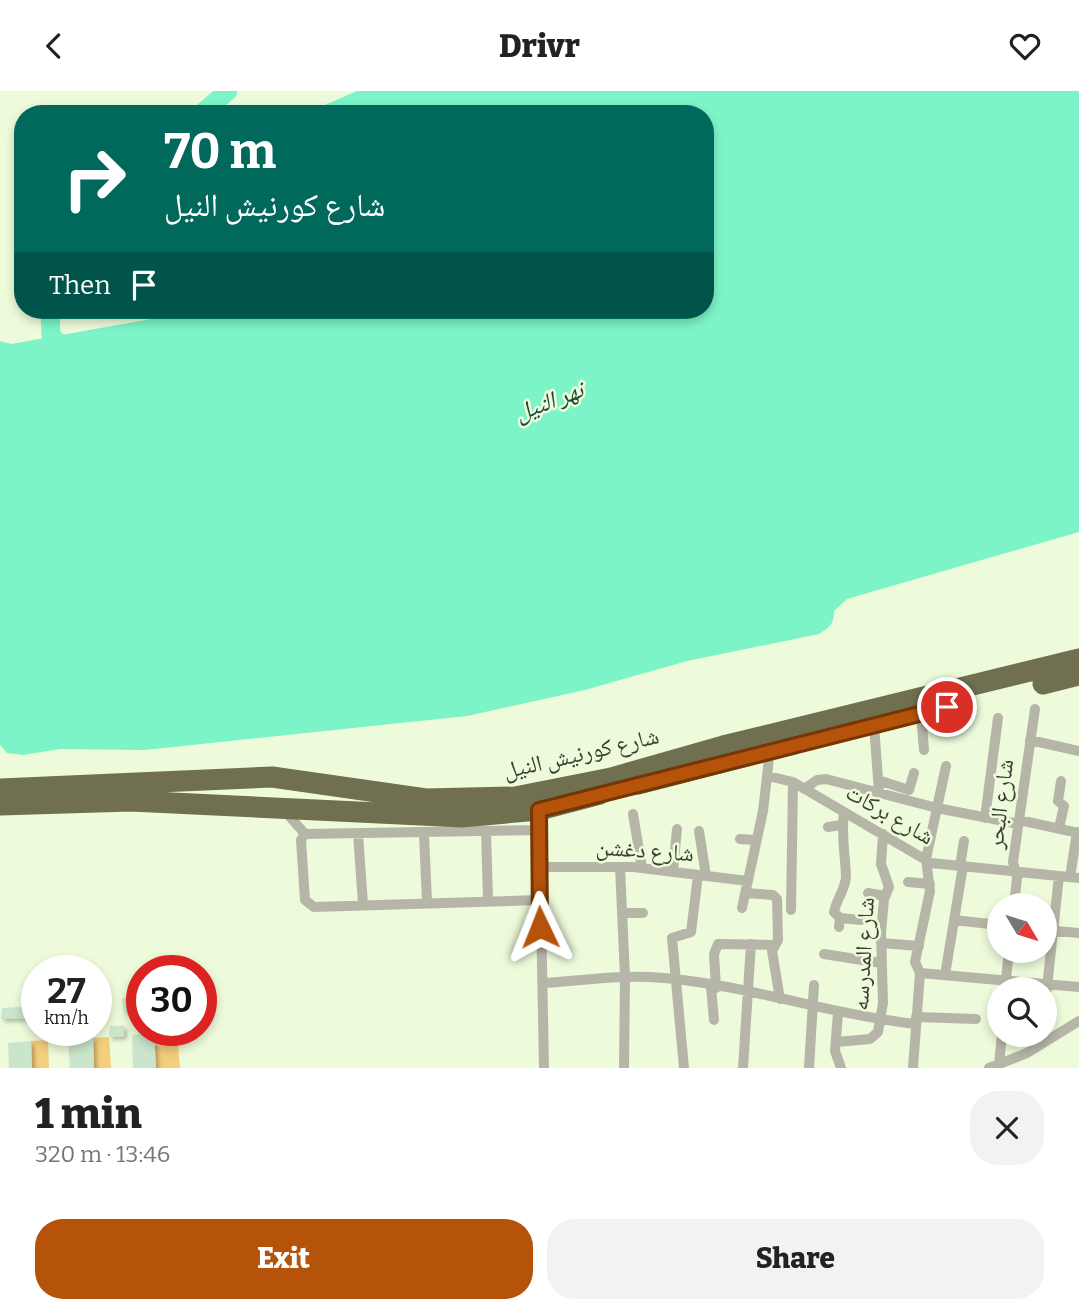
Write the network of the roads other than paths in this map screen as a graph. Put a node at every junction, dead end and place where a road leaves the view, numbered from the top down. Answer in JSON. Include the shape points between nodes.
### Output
{"nodes":[{"id":1,"x":1079,"y":659,"type":"edge"},
{"id":2,"x":1079,"y":675,"type":"edge"},
{"id":3,"x":1035,"y":709,"type":"dead end"},
{"id":4,"x":921,"y":714,"type":"junction"},
{"id":5,"x":998,"y":718,"type":"dead end"},
{"id":6,"x":874,"y":726,"type":"junction"},
{"id":7,"x":1030,"y":740,"type":"junction"},
{"id":8,"x":770,"y":750,"type":"junction"},
{"id":9,"x":924,"y":750,"type":"dead end"},
{"id":10,"x":1079,"y":751,"type":"edge"},
{"id":11,"x":946,"y":766,"type":"dead end"},
{"id":12,"x":914,"y":773,"type":"dead end"},
{"id":13,"x":768,"y":776,"type":"junction"},
{"id":14,"x":258,"y":778,"type":"junction"},
{"id":15,"x":302,"y":780,"type":"junction"},
{"id":16,"x":793,"y":782,"type":"junction"},
{"id":17,"x":1061,"y":782,"type":"dead end"},
{"id":18,"x":878,"y":786,"type":"junction"},
{"id":19,"x":0,"y":789,"type":"edge"},
{"id":20,"x":804,"y":789,"type":"junction"},
{"id":21,"x":0,"y":805,"type":"edge"},
{"id":22,"x":281,"y":808,"type":"junction"},
{"id":23,"x":937,"y":808,"type":"junction"},
{"id":24,"x":844,"y":812,"type":"junction"},
{"id":25,"x":633,"y":814,"type":"dead end"},
{"id":26,"x":985,"y":818,"type":"junction"},
{"id":27,"x":539,"y":820,"type":"junction"},
{"id":28,"x":1019,"y":822,"type":"junction"},
{"id":29,"x":842,"y":825,"type":"junction"},
{"id":30,"x":828,"y":827,"type":"dead end"},
{"id":31,"x":677,"y":828,"type":"dead end"},
{"id":32,"x":1059,"y":828,"type":"junction"},
{"id":33,"x":486,"y":831,"type":"junction"},
{"id":34,"x":698,"y":831,"type":"dead end"},
{"id":35,"x":1078,"y":832,"type":"edge"},
{"id":36,"x":304,"y":834,"type":"junction"},
{"id":37,"x":358,"y":834,"type":"junction"},
{"id":38,"x":424,"y":834,"type":"junction"},
{"id":39,"x":883,"y":834,"type":"junction"},
{"id":40,"x":740,"y":839,"type":"dead end"},
{"id":41,"x":755,"y":840,"type":"junction"},
{"id":42,"x":964,"y":841,"type":"dead end"},
{"id":43,"x":926,"y":859,"type":"junction"},
{"id":44,"x":961,"y":866,"type":"junction"},
{"id":45,"x":539,"y":867,"type":"junction"},
{"id":46,"x":620,"y":867,"type":"junction"},
{"id":47,"x":642,"y":868,"type":"junction"},
{"id":48,"x":673,"y":871,"type":"junction"},
{"id":49,"x":1016,"y":872,"type":"junction"},
{"id":50,"x":702,"y":875,"type":"junction"},
{"id":51,"x":1069,"y":877,"type":"edge"},
{"id":52,"x":748,"y":881,"type":"junction"},
{"id":53,"x":908,"y":882,"type":"dead end"},
{"id":54,"x":930,"y":884,"type":"junction"},
{"id":55,"x":745,"y":893,"type":"junction"},
{"id":56,"x":868,"y":893,"type":"dead end"},
{"id":57,"x":1015,"y":893,"type":"edge"},
{"id":58,"x":886,"y":896,"type":"junction"},
{"id":59,"x":539,"y":899,"type":"junction"},
{"id":60,"x":488,"y":900,"type":"junction"},
{"id":61,"x":427,"y":902,"type":"junction"},
{"id":62,"x":363,"y":904,"type":"junction"},
{"id":63,"x":743,"y":908,"type":"dead end"},
{"id":64,"x":1057,"y":909,"type":"edge"},
{"id":65,"x":791,"y":910,"type":"dead end"},
{"id":66,"x":622,"y":913,"type":"junction"},
{"id":67,"x":643,"y":913,"type":"dead end"},
{"id":68,"x":954,"y":920,"type":"junction"},
{"id":69,"x":861,"y":921,"type":"dead end"},
{"id":70,"x":987,"y":924,"type":"edge"},
{"id":71,"x":1057,"y":931,"type":"edge"},
{"id":72,"x":1079,"y":933,"type":"edge"},
{"id":73,"x":881,"y":943,"type":"junction"},
{"id":74,"x":751,"y":944,"type":"junction"},
{"id":75,"x":773,"y":946,"type":"junction"},
{"id":76,"x":919,"y":946,"type":"junction"},
{"id":77,"x":824,"y":954,"type":"dead end"},
{"id":78,"x":881,"y":963,"type":"junction"},
{"id":79,"x":920,"y":974,"type":"junction"},
{"id":80,"x":945,"y":975,"type":"junction"},
{"id":81,"x":625,"y":977,"type":"junction"},
{"id":82,"x":678,"y":981,"type":"junction"},
{"id":83,"x":987,"y":982,"type":"edge"},
{"id":84,"x":543,"y":983,"type":"junction"},
{"id":85,"x":814,"y":985,"type":"dead end"},
{"id":86,"x":1057,"y":985,"type":"edge"},
{"id":87,"x":714,"y":987,"type":"junction"},
{"id":88,"x":1079,"y":987,"type":"edge"},
{"id":89,"x":748,"y":993,"type":"junction"},
{"id":90,"x":780,"y":999,"type":"junction"},
{"id":91,"x":812,"y":1007,"type":"junction"},
{"id":92,"x":838,"y":1013,"type":"junction"},
{"id":93,"x":976,"y":1019,"type":"dead end"},
{"id":94,"x":714,"y":1020,"type":"dead end"},
{"id":95,"x":881,"y":1020,"type":"junction"},
{"id":96,"x":915,"y":1020,"type":"junction"},
{"id":97,"x":1079,"y":1021,"type":"edge"},
{"id":98,"x":1057,"y":1032,"type":"edge"},
{"id":99,"x":836,"y":1042,"type":"junction"},
{"id":100,"x":999,"y":1047,"type":"edge"},
{"id":101,"x":1029,"y":1047,"type":"edge"},
{"id":102,"x":994,"y":1067,"type":"edge"},
{"id":103,"x":544,"y":1068,"type":"edge"},
{"id":104,"x":624,"y":1068,"type":"edge"},
{"id":105,"x":684,"y":1068,"type":"edge"},
{"id":106,"x":743,"y":1068,"type":"edge"},
{"id":107,"x":808,"y":1068,"type":"edge"},
{"id":108,"x":841,"y":1068,"type":"edge"},
{"id":109,"x":913,"y":1068,"type":"edge"}],
"edges":[{"from":1,"to":15,"type":"highway","name":"شارع كورنيش النيل","via":[[611,778],[515,797],[426,799]]},
{"from":2,"to":4,"type":"highway","name":"شارع كورنيش النيل"},
{"from":3,"to":7,"type":"street","name":"شارع البحر"},
{"from":4,"to":6,"type":"highway","name":"شارع كورنيش النيل"},
{"from":4,"to":9,"type":"street"},
{"from":5,"to":26,"type":"street"},
{"from":6,"to":8,"type":"highway","name":"شارع كورنيش النيل"},
{"from":6,"to":18,"type":"street"},
{"from":7,"to":10,"type":"street"},
{"from":7,"to":28,"type":"street","name":"شارع البحر"},
{"from":8,"to":13,"type":"street"},
{"from":8,"to":27,"type":"highway","name":"شارع كورنيش النيل"},
{"from":11,"to":23,"type":"street"},
{"from":12,"to":18,"type":"street","via":[[909,790]]},
{"from":13,"to":16,"type":"street","name":"شارع بركات"},
{"from":13,"to":41,"type":"street"},
{"from":14,"to":15,"type":"highway","name":"شارع كورنيش النيل"},
{"from":14,"to":19,"type":"highway","name":"شارع كورنيش النيل"},
{"from":14,"to":22,"type":"highway"},
{"from":15,"to":22,"type":"highway"},
{"from":16,"to":20,"type":"street","name":"شارع بركات"},
{"from":16,"to":65,"type":"street"},
{"from":17,"to":32,"type":"street","via":[[1058,801],[1064,806]]},
{"from":18,"to":20,"type":"street","via":[[822,779]]},
{"from":18,"to":23,"type":"street"},
{"from":20,"to":24,"type":"street","name":"شارع بركات"},
{"from":21,"to":22,"type":"highway","name":"شارع كورنيش النيل","via":[[131,801]]},
{"from":22,"to":27,"type":"highway","name":"شارع كورنيش النيل"},
{"from":22,"to":36,"type":"street"},
{"from":23,"to":26,"type":"street"},
{"from":23,"to":43,"type":"street"},
{"from":24,"to":29,"type":"street"},
{"from":24,"to":39,"type":"street","name":"شارع بركات"},
{"from":25,"to":47,"type":"street"},
{"from":26,"to":28,"type":"street"},
{"from":27,"to":33,"type":"street"},
{"from":27,"to":45,"type":"street"},
{"from":28,"to":32,"type":"street"},
{"from":28,"to":49,"type":"street","name":"شارع البحر","via":[[1013,862]]},
{"from":29,"to":30,"type":"street"},
{"from":29,"to":69,"type":"street","via":[[845,880],[834,912],[839,923]]},
{"from":31,"to":48,"type":"street"},
{"from":32,"to":35,"type":"street"},
{"from":33,"to":38,"type":"street"},
{"from":33,"to":60,"type":"street"},
{"from":34,"to":50,"type":"street"},
{"from":35,"to":51,"type":"street"},
{"from":36,"to":37,"type":"street"},
{"from":36,"to":62,"type":"street","via":[[304,895],[309,905]]},
{"from":37,"to":38,"type":"street"},
{"from":37,"to":62,"type":"street"},
{"from":38,"to":61,"type":"street"},
{"from":39,"to":43,"type":"street","name":"شارع بركات"},
{"from":39,"to":58,"type":"street","name":"شارع المدرسه"},
{"from":40,"to":41,"type":"street"},
{"from":41,"to":52,"type":"street"},
{"from":42,"to":44,"type":"street"},
{"from":43,"to":44,"type":"street","name":"شارع بركات"},
{"from":43,"to":54,"type":"street"},
{"from":44,"to":49,"type":"street","name":"شارع بركات"},
{"from":44,"to":68,"type":"street"},
{"from":45,"to":46,"type":"street","name":"شارع دغشن"},
{"from":45,"to":59,"type":"street"},
{"from":46,"to":47,"type":"street","name":"شارع دغشن"},
{"from":46,"to":66,"type":"street"},
{"from":47,"to":48,"type":"street","name":"شارع دغشن"},
{"from":48,"to":50,"type":"street","name":"شارع دغشن"},
{"from":49,"to":51,"type":"street","name":"شارع بركات"},
{"from":49,"to":57,"type":"street","name":"شارع البحر"},
{"from":50,"to":52,"type":"street","name":"شارع دغشن"},
{"from":50,"to":82,"type":"street","via":[[691,932],[672,938]]},
{"from":51,"to":64,"type":"street"},
{"from":52,"to":55,"type":"street"},
{"from":53,"to":54,"type":"street"},
{"from":54,"to":76,"type":"street"},
{"from":55,"to":63,"type":"street"},
{"from":55,"to":75,"type":"street","via":[[777,899],[778,940]]},
{"from":56,"to":58,"type":"street"},
{"from":58,"to":73,"type":"street","name":"شارع المدرسه"},
{"from":59,"to":60,"type":"street"},
{"from":59,"to":84,"type":"street"},
{"from":60,"to":61,"type":"street"},
{"from":61,"to":62,"type":"street"},
{"from":66,"to":67,"type":"street"},
{"from":66,"to":81,"type":"street"},
{"from":68,"to":70,"type":"street"},
{"from":68,"to":80,"type":"street"},
{"from":71,"to":72,"type":"street"},
{"from":73,"to":76,"type":"street"},
{"from":73,"to":78,"type":"street","name":"شارع المدرسه"},
{"from":74,"to":75,"type":"street"},
{"from":74,"to":87,"type":"street","via":[[715,946]]},
{"from":74,"to":89,"type":"street"},
{"from":75,"to":90,"type":"street"},
{"from":76,"to":79,"type":"street","via":[[915,965]]},
{"from":77,"to":78,"type":"street"},
{"from":78,"to":95,"type":"street","name":"شارع المدرسه"},
{"from":79,"to":80,"type":"street"},
{"from":79,"to":96,"type":"street"},
{"from":80,"to":83,"type":"street"},
{"from":81,"to":82,"type":"street"},
{"from":81,"to":84,"type":"street"},
{"from":81,"to":104,"type":"street"},
{"from":82,"to":87,"type":"street"},
{"from":82,"to":105,"type":"street"},
{"from":84,"to":103,"type":"street"},
{"from":85,"to":91,"type":"street"},
{"from":86,"to":88,"type":"street"},
{"from":87,"to":89,"type":"street"},
{"from":87,"to":94,"type":"street"},
{"from":89,"to":90,"type":"street"},
{"from":89,"to":106,"type":"street"},
{"from":90,"to":91,"type":"street"},
{"from":91,"to":92,"type":"street"},
{"from":91,"to":107,"type":"street"},
{"from":92,"to":95,"type":"street"},
{"from":92,"to":99,"type":"street"},
{"from":93,"to":96,"type":"street"},
{"from":95,"to":96,"type":"street"},
{"from":95,"to":99,"type":"street","name":"شارع المدرسه","via":[[870,1039]]},
{"from":96,"to":109,"type":"street"},
{"from":97,"to":98,"type":"street"},
{"from":99,"to":108,"type":"street"},
{"from":100,"to":102,"type":"street"},
{"from":101,"to":102,"type":"street"}]}
